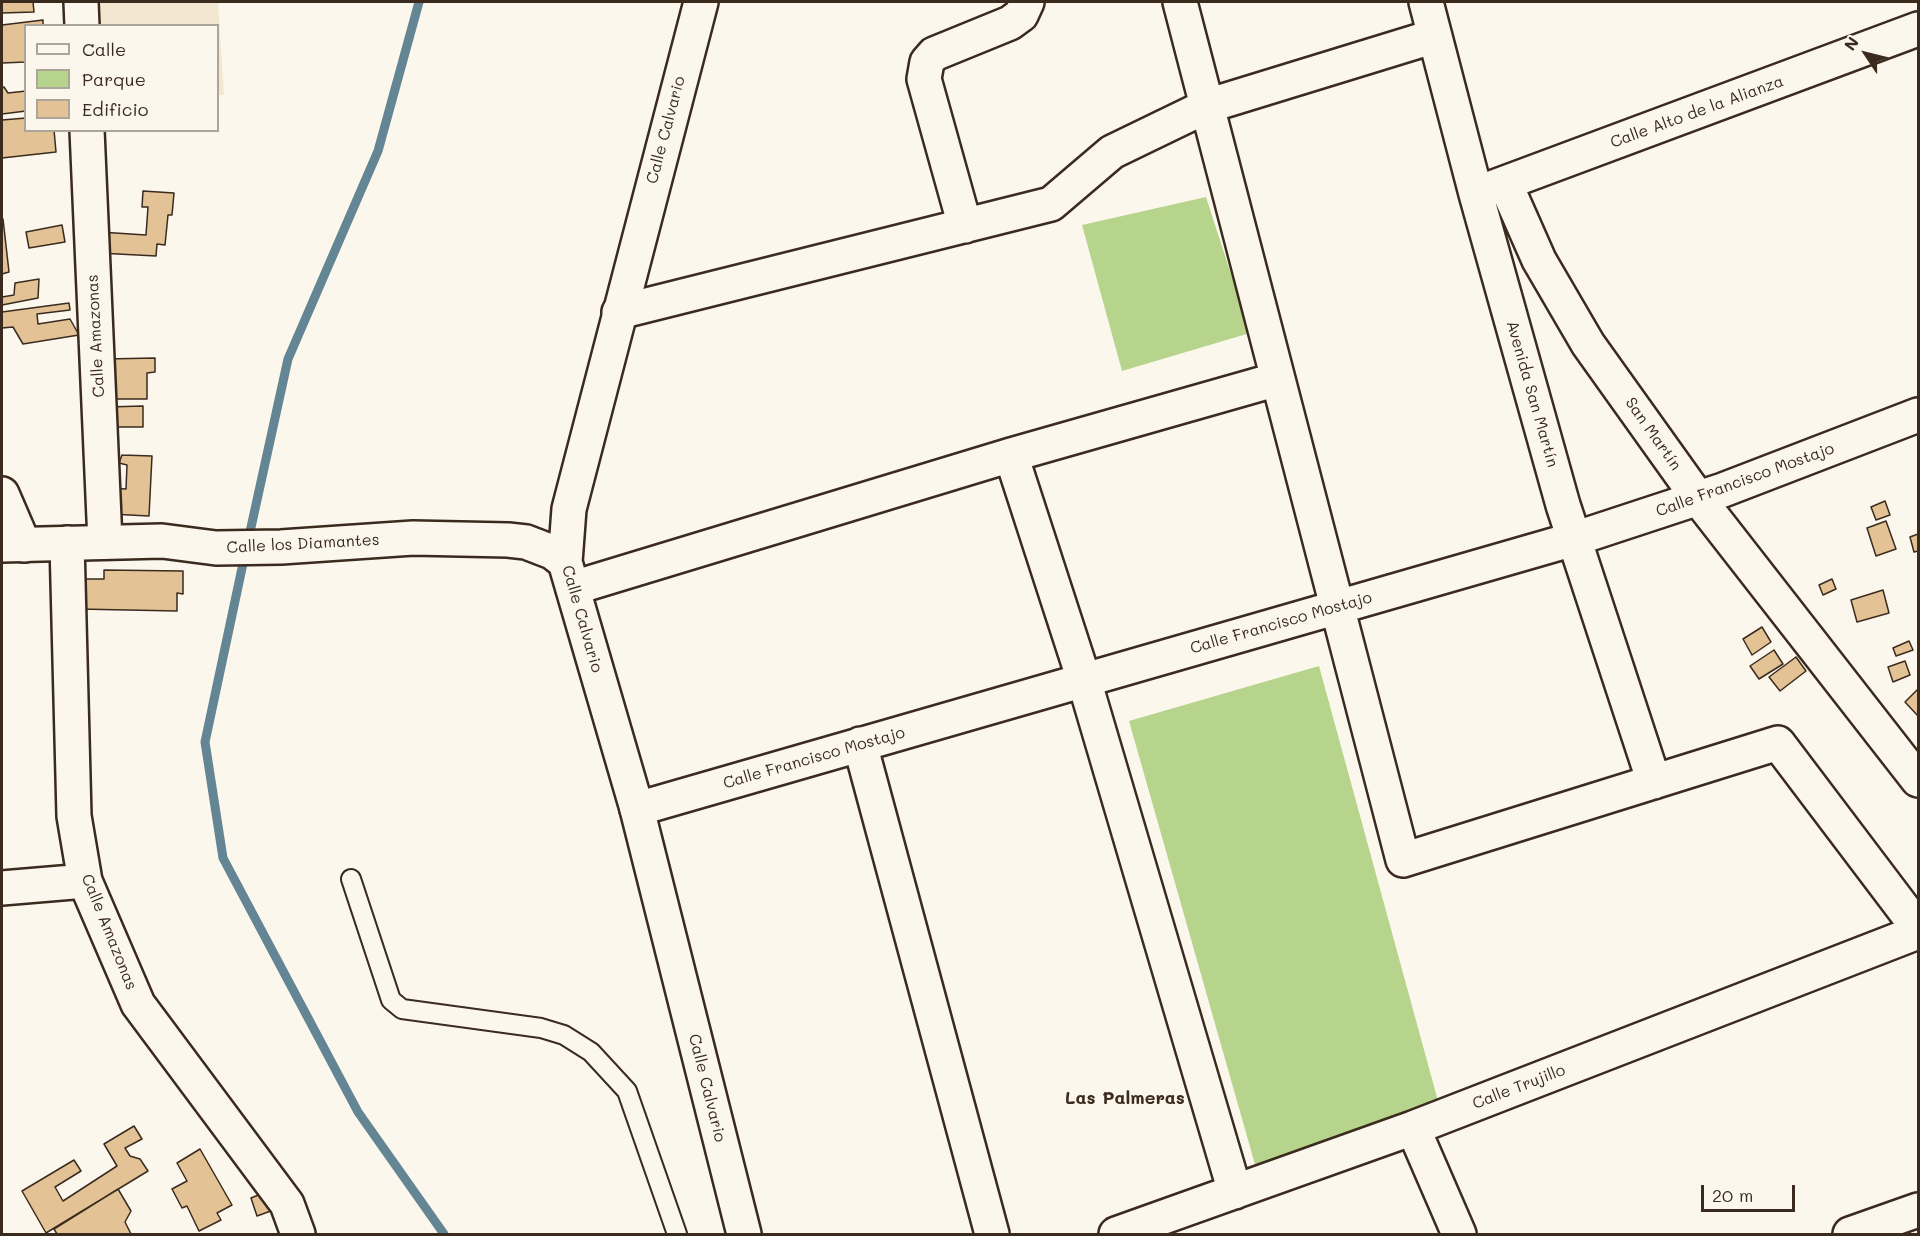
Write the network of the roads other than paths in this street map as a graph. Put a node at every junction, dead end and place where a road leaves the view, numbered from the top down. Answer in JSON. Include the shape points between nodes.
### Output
{"nodes":[{"id":1,"x":81,"y":2,"type":"edge"},
{"id":2,"x":701,"y":2,"type":"edge"},
{"id":3,"x":1027,"y":2,"type":"edge"},
{"id":4,"x":1180,"y":2,"type":"edge"},
{"id":5,"x":1426,"y":2,"type":"edge"},
{"id":6,"x":82,"y":24,"type":"edge"},
{"id":7,"x":1918,"y":29,"type":"edge"},
{"id":8,"x":1435,"y":36,"type":"junction"},
{"id":9,"x":1207,"y":106,"type":"junction"},
{"id":10,"x":87,"y":132,"type":"edge"},
{"id":11,"x":1490,"y":189,"type":"junction"},
{"id":12,"x":965,"y":226,"type":"junction"},
{"id":13,"x":619,"y":312,"type":"junction"},
{"id":14,"x":1278,"y":379,"type":"junction"},
{"id":15,"x":1918,"y":415,"type":"edge"},
{"id":16,"x":1011,"y":454,"type":"junction"},
{"id":17,"x":2,"y":494,"type":"edge"},
{"id":18,"x":1698,"y":498,"type":"junction"},
{"id":19,"x":1574,"y":539,"type":"junction"},
{"id":20,"x":105,"y":542,"type":"junction"},
{"id":21,"x":67,"y":543,"type":"junction"},
{"id":22,"x":13,"y":545,"type":"edge"},
{"id":23,"x":569,"y":575,"type":"junction"},
{"id":24,"x":1337,"y":608,"type":"junction"},
{"id":25,"x":1084,"y":680,"type":"junction"},
{"id":26,"x":860,"y":744,"type":"junction"},
{"id":27,"x":1918,"y":780,"type":"edge"},
{"id":28,"x":1654,"y":782,"type":"junction"},
{"id":29,"x":637,"y":809,"type":"junction"},
{"id":30,"x":351,"y":879,"type":"dead end"},
{"id":31,"x":85,"y":881,"type":"junction"},
{"id":32,"x":2,"y":888,"type":"edge"},
{"id":33,"x":1918,"y":928,"type":"edge"},
{"id":34,"x":1918,"y":932,"type":"edge"},
{"id":35,"x":1413,"y":1128,"type":"junction"},
{"id":36,"x":1235,"y":1192,"type":"junction"},
{"id":37,"x":1918,"y":1210,"type":"edge"},
{"id":38,"x":1136,"y":1231,"type":"edge"},
{"id":39,"x":298,"y":1234,"type":"edge"},
{"id":40,"x":677,"y":1234,"type":"edge"},
{"id":41,"x":744,"y":1234,"type":"edge"},
{"id":42,"x":992,"y":1234,"type":"edge"},
{"id":43,"x":1459,"y":1234,"type":"edge"},
{"id":44,"x":1850,"y":1234,"type":"edge"}],
"edges":[{"from":1,"to":6,"type":"street"},
{"from":2,"to":13,"type":"street","name":"Calle Calvario"},
{"from":3,"to":12,"type":"street","via":[[1021,15],[1010,24],[933,54],[927,62],[924,79]]},
{"from":4,"to":9,"type":"street"},
{"from":5,"to":8,"type":"street","name":"Avenida San Martín"},
{"from":7,"to":11,"type":"street","name":"Calle Alto de la Alianza"},
{"from":8,"to":9,"type":"street"},
{"from":8,"to":11,"type":"street","name":"Avenida San Martín"},
{"from":9,"to":12,"type":"street","via":[[1112,152],[1051,204]]},
{"from":9,"to":14,"type":"street"},
{"from":10,"to":20,"type":"street","name":"Calle Amazonas"},
{"from":11,"to":18,"type":"street","name":"San Martín","via":[[1539,260],[1588,344]]},
{"from":11,"to":19,"type":"street","name":"Avenida San Martín"},
{"from":12,"to":13,"type":"street"},
{"from":13,"to":23,"type":"street","name":"Calle Calvario","via":[[569,509]]},
{"from":14,"to":16,"type":"street"},
{"from":14,"to":24,"type":"street"},
{"from":15,"to":18,"type":"street","name":"Calle Francisco Mostajo"},
{"from":16,"to":23,"type":"street"},
{"from":16,"to":25,"type":"street"},
{"from":17,"to":22,"type":"street"},
{"from":18,"to":19,"type":"street","name":"Calle Francisco Mostajo"},
{"from":18,"to":27,"type":"street","name":"San Martín"},
{"from":19,"to":24,"type":"street","name":"Calle Francisco Mostajo"},
{"from":19,"to":28,"type":"street","name":"Avenida San Martín"},
{"from":20,"to":21,"type":"street","name":"Calle los Diamantes"},
{"from":20,"to":23,"type":"street","name":"Calle los Diamantes","via":[[162,541],[216,548],[413,538],[508,540],[552,552]]},
{"from":21,"to":22,"type":"street","name":"Calle los Diamantes"},
{"from":21,"to":31,"type":"street","name":"Calle Amazonas","via":[[74,816]]},
{"from":23,"to":29,"type":"street","name":"Calle Calvario"},
{"from":24,"to":25,"type":"street","name":"Calle Francisco Mostajo"},
{"from":24,"to":28,"type":"street","via":[[1403,860]]},
{"from":25,"to":26,"type":"street","name":"Calle Francisco Mostajo"},
{"from":25,"to":36,"type":"street"},
{"from":26,"to":29,"type":"street","name":"Calle Francisco Mostajo"},
{"from":26,"to":42,"type":"street"},
{"from":28,"to":33,"type":"street","via":[[1778,743]]},
{"from":29,"to":41,"type":"street","name":"Calle Calvario"},
{"from":30,"to":40,"type":"lane","via":[[391,1000],[402,1009],[541,1028],[564,1035],[591,1052],[627,1091]]},
{"from":31,"to":32,"type":"street"},
{"from":31,"to":39,"type":"street","name":"Calle Amazonas","via":[[138,1004],[287,1204]]},
{"from":34,"to":35,"type":"street","name":"Calle Trujillo"},
{"from":35,"to":36,"type":"street","name":"Calle Trujillo"},
{"from":35,"to":43,"type":"street"},
{"from":36,"to":38,"type":"street","name":"Calle Trujillo"},
{"from":37,"to":44,"type":"street"}]}
